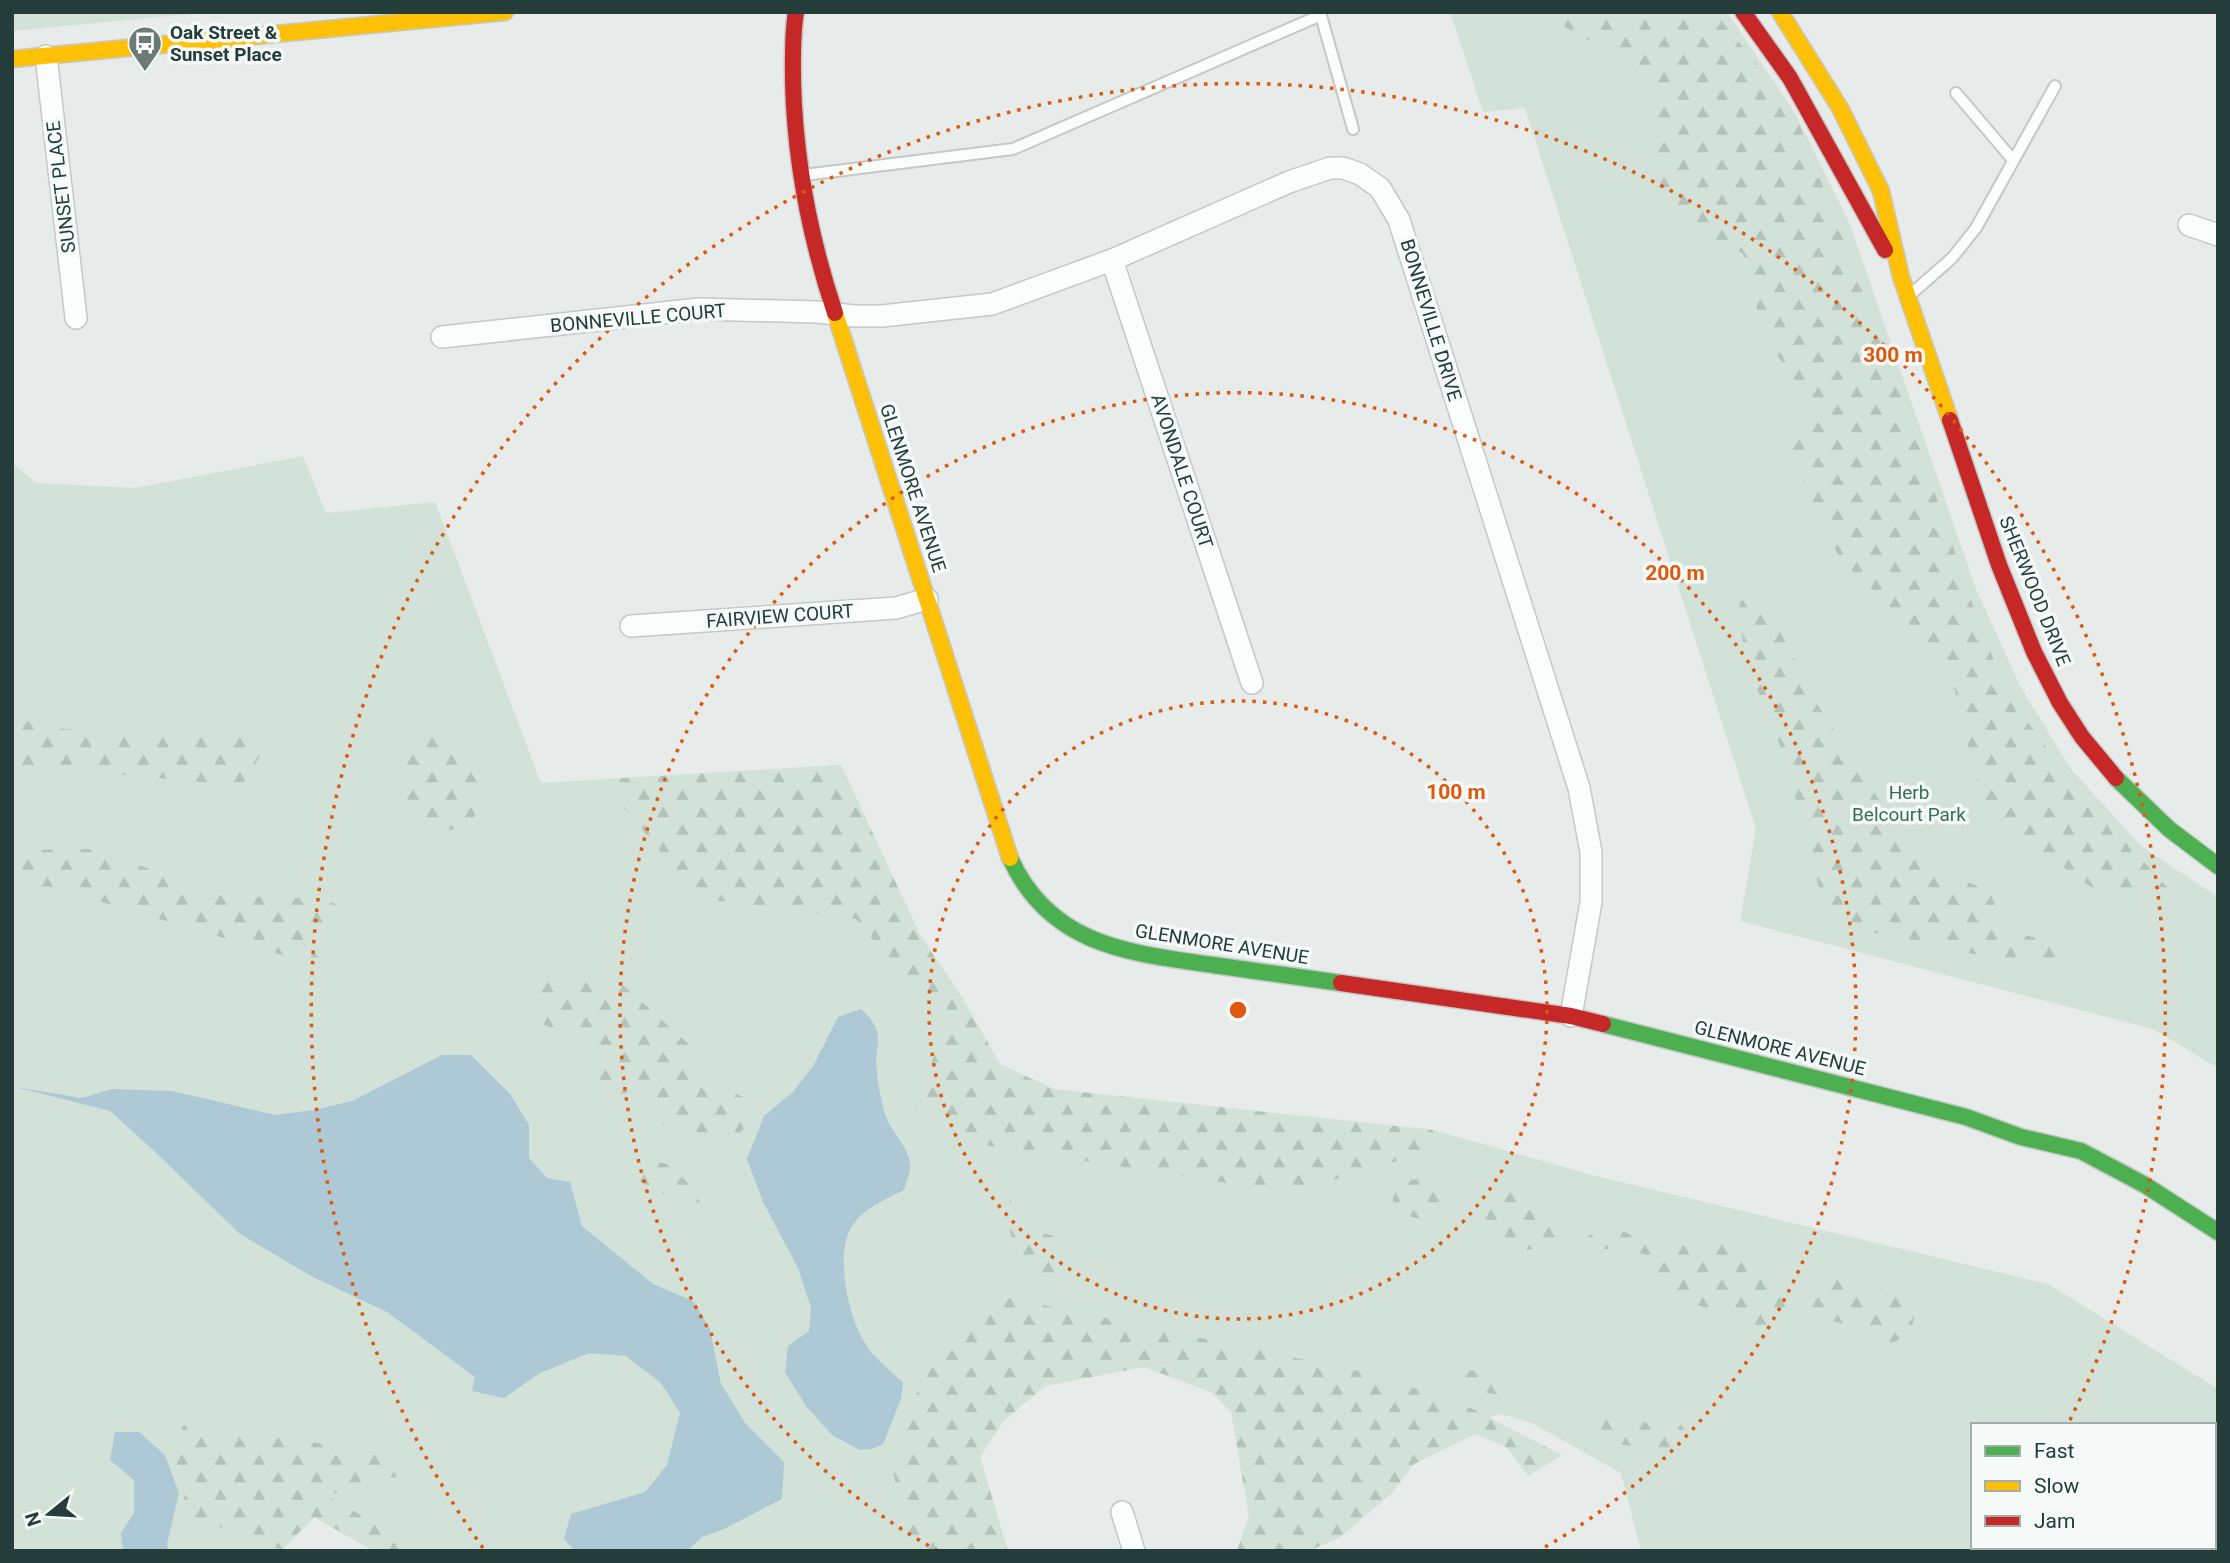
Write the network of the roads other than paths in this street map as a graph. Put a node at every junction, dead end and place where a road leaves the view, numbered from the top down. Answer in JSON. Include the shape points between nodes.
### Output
{"nodes":[{"id":1,"x":505,"y":12,"type":"edge"},
{"id":2,"x":796,"y":12,"type":"edge"},
{"id":3,"x":1743,"y":12,"type":"edge"},
{"id":4,"x":1780,"y":12,"type":"edge"},
{"id":5,"x":1321,"y":14,"type":"edge"},
{"id":6,"x":46,"y":56,"type":"junction"},
{"id":7,"x":12,"y":59,"type":"edge"},
{"id":8,"x":2055,"y":86,"type":"dead end"},
{"id":9,"x":1956,"y":93,"type":"dead end"},
{"id":10,"x":1353,"y":129,"type":"dead end"},
{"id":11,"x":2013,"y":160,"type":"junction"},
{"id":12,"x":800,"y":176,"type":"junction"},
{"id":13,"x":2189,"y":225,"type":"dead end"},
{"id":14,"x":2218,"y":235,"type":"edge"},
{"id":15,"x":1112,"y":260,"type":"junction"},
{"id":16,"x":1901,"y":277,"type":"junction"},
{"id":17,"x":1908,"y":296,"type":"junction"},
{"id":18,"x":834,"y":314,"type":"junction"},
{"id":19,"x":76,"y":318,"type":"dead end"},
{"id":20,"x":442,"y":337,"type":"dead end"},
{"id":21,"x":927,"y":599,"type":"junction"},
{"id":22,"x":631,"y":626,"type":"dead end"},
{"id":23,"x":1252,"y":683,"type":"dead end"},
{"id":24,"x":2218,"y":866,"type":"edge"},
{"id":25,"x":1571,"y":1016,"type":"junction"},
{"id":26,"x":2218,"y":1231,"type":"edge"},
{"id":27,"x":1122,"y":1512,"type":"dead end"},
{"id":28,"x":1135,"y":1551,"type":"edge"}],
"edges":[{"from":1,"to":6,"type":"street"},
{"from":2,"to":12,"type":"street","name":"GLENMORE AVENUE","via":[[793,118]]},
{"from":3,"to":16,"type":"street","name":"SHERWOOD DRIVE","via":[[1790,78]]},
{"from":4,"to":16,"type":"street","name":"SHERWOOD DRIVE","via":[[1840,108],[1881,191]]},
{"from":5,"to":10,"type":"lane"},
{"from":5,"to":12,"type":"lane","via":[[1013,149]]},
{"from":6,"to":7,"type":"street"},
{"from":6,"to":19,"type":"street","name":"SUNSET PLACE"},
{"from":8,"to":11,"type":"lane"},
{"from":9,"to":11,"type":"lane"},
{"from":11,"to":17,"type":"lane","via":[[1976,228],[1952,258]]},
{"from":12,"to":18,"type":"street","name":"GLENMORE AVENUE"},
{"from":13,"to":14,"type":"street"},
{"from":15,"to":18,"type":"street","name":"BONNEVILLE DRIVE","via":[[992,304],[882,316]]},
{"from":15,"to":23,"type":"street","name":"AVONDALE COURT"},
{"from":15,"to":25,"type":"street","name":"BONNEVILLE DRIVE","via":[[1330,168],[1360,174],[1380,188],[1399,220],[1579,788],[1591,852],[1591,902]]},
{"from":16,"to":17,"type":"street","name":"SHERWOOD DRIVE"},
{"from":17,"to":24,"type":"street","name":"SHERWOOD DRIVE","via":[[2000,565],[2034,652],[2060,703],[2118,781],[2169,829]]},
{"from":18,"to":20,"type":"street","name":"BONNEVILLE COURT","via":[[699,310]]},
{"from":18,"to":21,"type":"street","name":"GLENMORE AVENUE"},
{"from":21,"to":22,"type":"street","name":"FAIRVIEW COURT","via":[[896,608]]},
{"from":21,"to":25,"type":"street","name":"GLENMORE AVENUE","via":[[1013,864],[1037,902],[1064,926],[1136,954]]},
{"from":25,"to":26,"type":"street","name":"GLENMORE AVENUE","via":[[1966,1117],[2081,1152]]},
{"from":27,"to":28,"type":"street"}]}
